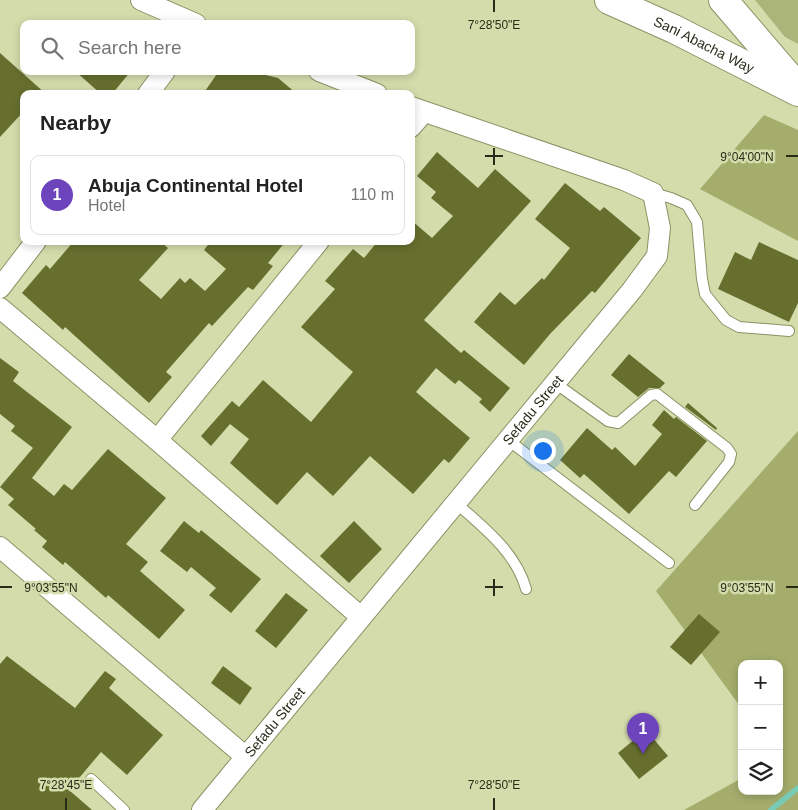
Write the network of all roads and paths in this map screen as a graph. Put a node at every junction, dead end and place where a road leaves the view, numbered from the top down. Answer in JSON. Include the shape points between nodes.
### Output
{"nodes":[{"id":1,"x":140,"y":0,"type":"edge"},
{"id":2,"x":608,"y":0,"type":"edge"},
{"id":3,"x":723,"y":0,"type":"edge"},
{"id":4,"x":187,"y":20,"type":"edge"},
{"id":5,"x":162,"y":75,"type":"edge"},
{"id":6,"x":329,"y":75,"type":"edge"},
{"id":7,"x":151,"y":90,"type":"edge"},
{"id":8,"x":367,"y":90,"type":"edge"},
{"id":9,"x":798,"y":90,"type":"edge"},
{"id":10,"x":418,"y":109,"type":"edge"},
{"id":11,"x":653,"y":193,"type":"junction"},
{"id":12,"x":33,"y":245,"type":"edge"},
{"id":13,"x":316,"y":245,"type":"edge"},
{"id":14,"x":0,"y":288,"type":"edge"},
{"id":15,"x":0,"y":308,"type":"edge"},
{"id":16,"x":790,"y":331,"type":"dead end"},
{"id":17,"x":555,"y":382,"type":"junction"},
{"id":18,"x":157,"y":440,"type":"junction"},
{"id":19,"x":508,"y":440,"type":"junction"},
{"id":20,"x":456,"y":503,"type":"junction"},
{"id":21,"x":695,"y":505,"type":"dead end"},
{"id":22,"x":0,"y":547,"type":"edge"},
{"id":23,"x":669,"y":563,"type":"dead end"},
{"id":24,"x":526,"y":589,"type":"dead end"},
{"id":25,"x":361,"y":617,"type":"junction"},
{"id":26,"x":246,"y":758,"type":"junction"},
{"id":27,"x":91,"y":779,"type":"dead end"},
{"id":28,"x":124,"y":810,"type":"edge"},
{"id":29,"x":202,"y":810,"type":"edge"}],
"edges":[{"from":1,"to":4,"type":"street"},
{"from":2,"to":9,"type":"highway","name":"Sani Abacha Way"},
{"from":3,"to":9,"type":"highway"},
{"from":5,"to":7,"type":"street"},
{"from":6,"to":8,"type":"street"},
{"from":10,"to":11,"type":"street"},
{"from":11,"to":16,"type":"lane","via":[[687,205],[697,222],[705,294],[726,320],[740,327]]},
{"from":11,"to":17,"type":"street","name":"Sefadu Street","via":[[660,228],[657,256]]},
{"from":12,"to":14,"type":"street"},
{"from":13,"to":18,"type":"street"},
{"from":15,"to":18,"type":"street"},
{"from":17,"to":19,"type":"street","name":"Sefadu Street"},
{"from":17,"to":21,"type":"lane","via":[[608,421],[618,423],[651,395],[657,394],[727,448],[729,462]]},
{"from":18,"to":25,"type":"street"},
{"from":19,"to":20,"type":"street","name":"Sefadu Street"},
{"from":19,"to":23,"type":"lane"},
{"from":20,"to":24,"type":"lane","via":[[500,543],[523,577]]},
{"from":20,"to":25,"type":"street","name":"Sefadu Street"},
{"from":22,"to":26,"type":"street"},
{"from":25,"to":26,"type":"street","name":"Sefadu Street"},
{"from":26,"to":29,"type":"street","name":"Sefadu Street"},
{"from":27,"to":28,"type":"lane"}]}
